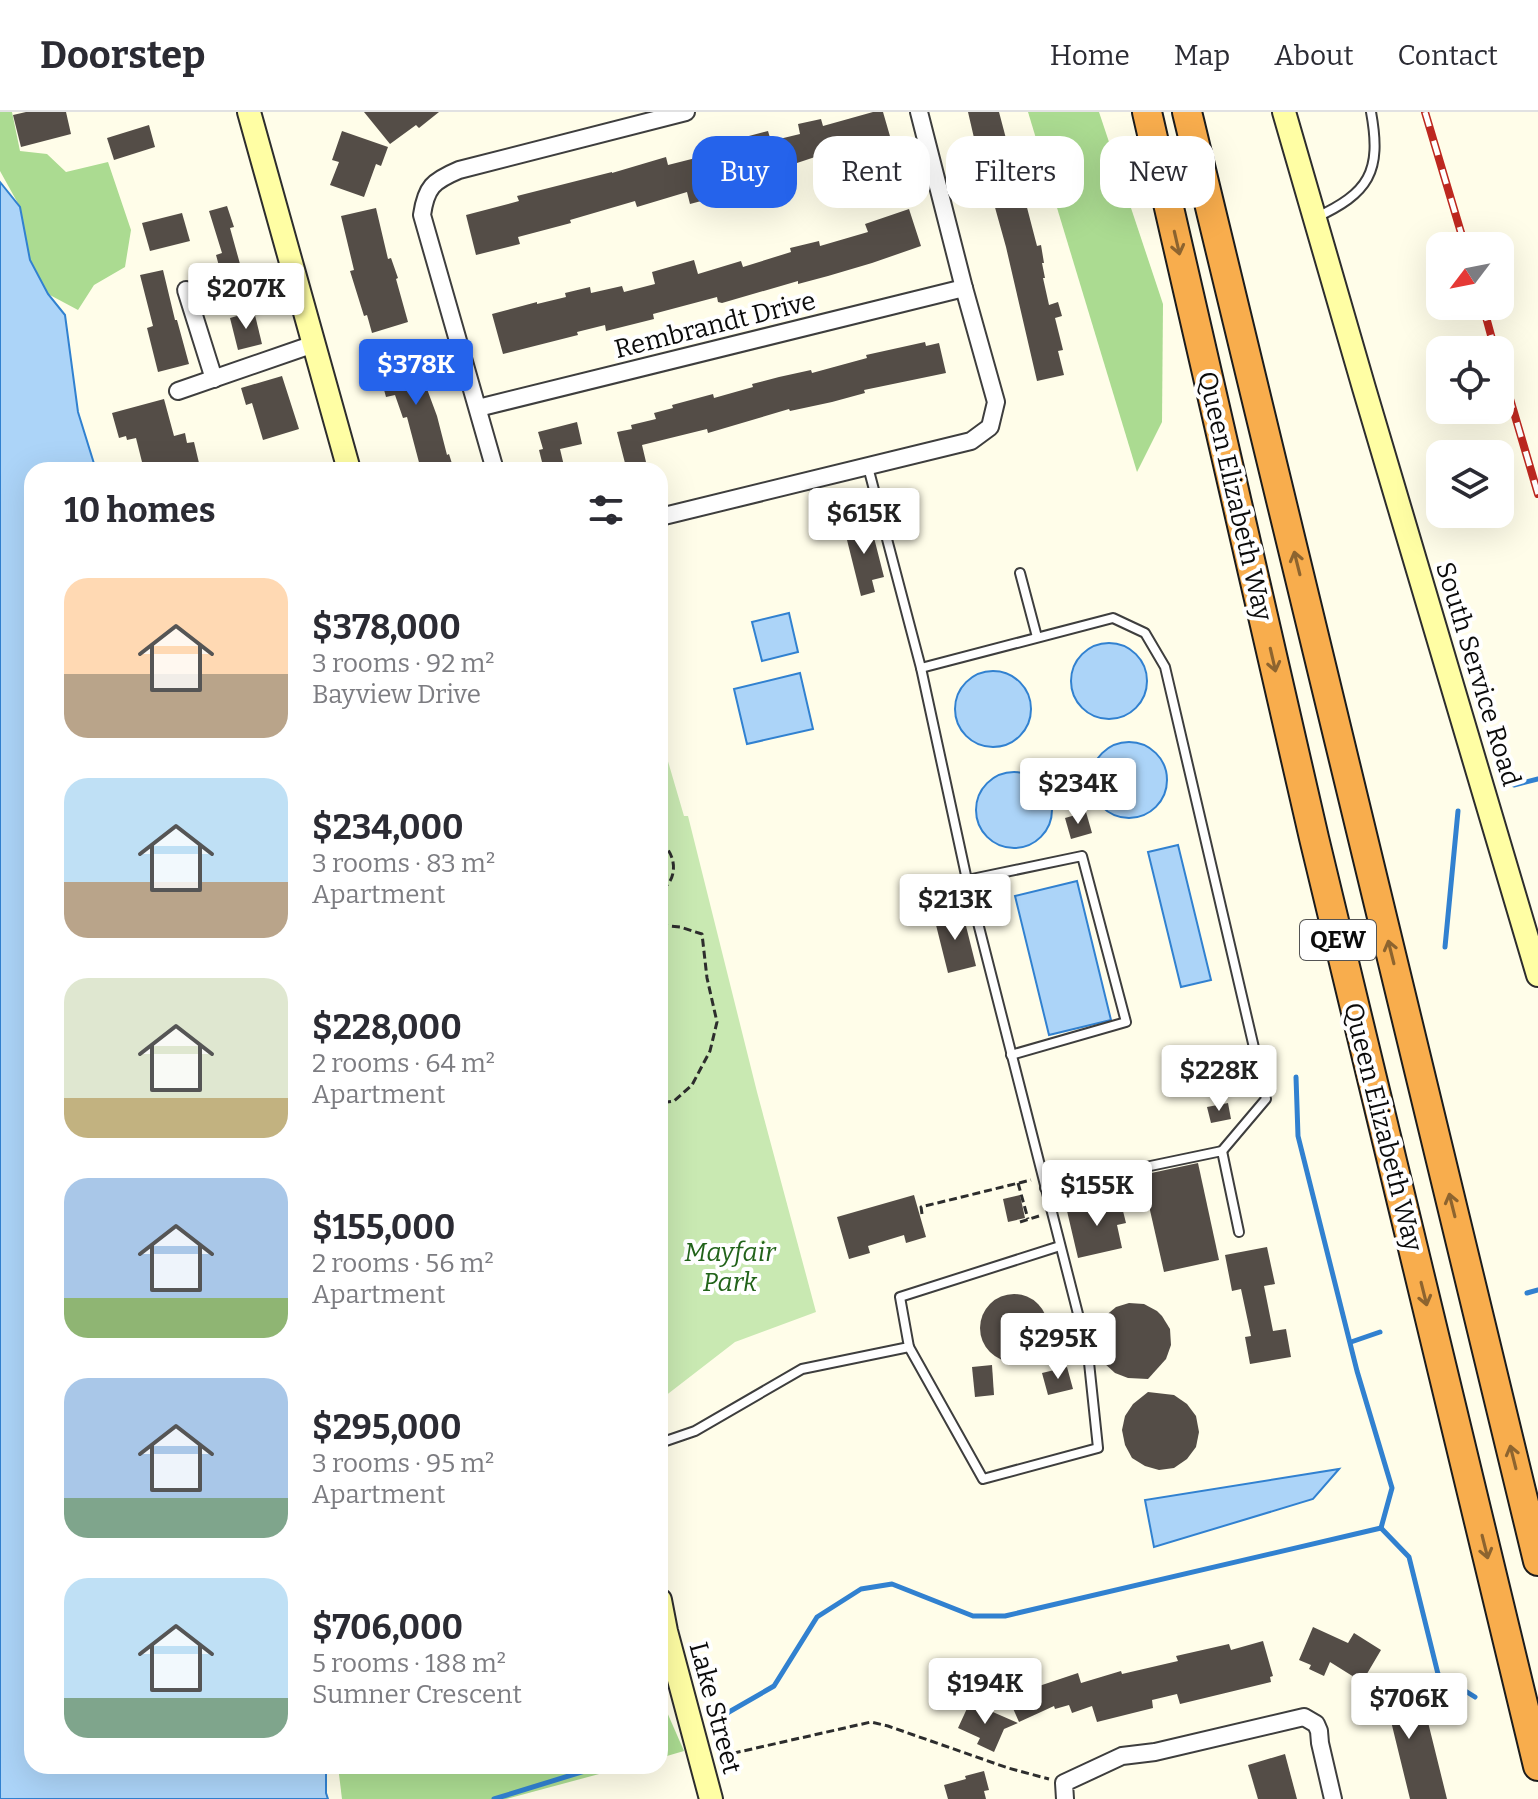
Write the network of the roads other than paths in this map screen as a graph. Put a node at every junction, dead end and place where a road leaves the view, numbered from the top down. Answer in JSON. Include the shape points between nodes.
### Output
{"nodes":[{"id":1,"x":249,"y":112,"type":"edge"},
{"id":2,"x":686,"y":112,"type":"edge"},
{"id":3,"x":919,"y":112,"type":"edge"},
{"id":4,"x":1147,"y":112,"type":"edge"},
{"id":5,"x":1187,"y":112,"type":"edge"},
{"id":6,"x":1284,"y":112,"type":"edge"},
{"id":7,"x":1371,"y":112,"type":"edge"},
{"id":8,"x":1315,"y":218,"type":"junction"},
{"id":9,"x":964,"y":288,"type":"junction"},
{"id":10,"x":186,"y":290,"type":"dead end"},
{"id":11,"x":314,"y":344,"type":"junction"},
{"id":12,"x":214,"y":379,"type":"junction"},
{"id":13,"x":178,"y":391,"type":"dead end"},
{"id":14,"x":478,"y":408,"type":"junction"},
{"id":15,"x":347,"y":462,"type":"edge"},
{"id":16,"x":493,"y":462,"type":"edge"},
{"id":17,"x":868,"y":467,"type":"junction"},
{"id":18,"x":668,"y":515,"type":"edge"},
{"id":19,"x":1020,"y":573,"type":"dead end"},
{"id":20,"x":1037,"y":637,"type":"junction"},
{"id":21,"x":921,"y":668,"type":"junction"},
{"id":22,"x":967,"y":880,"type":"junction"},
{"id":23,"x":1538,"y":975,"type":"edge"},
{"id":24,"x":1011,"y":1055,"type":"junction"},
{"id":25,"x":1222,"y":1151,"type":"junction"},
{"id":26,"x":1045,"y":1188,"type":"junction"},
{"id":27,"x":1239,"y":1232,"type":"dead end"},
{"id":28,"x":1060,"y":1246,"type":"junction"},
{"id":29,"x":909,"y":1347,"type":"junction"},
{"id":30,"x":668,"y":1440,"type":"edge"},
{"id":31,"x":1538,"y":1561,"type":"edge"},
{"id":32,"x":668,"y":1641,"type":"edge"},
{"id":33,"x":1538,"y":1766,"type":"edge"},
{"id":34,"x":1065,"y":1791,"type":"edge"},
{"id":35,"x":711,"y":1799,"type":"edge"},
{"id":36,"x":1333,"y":1799,"type":"edge"}],
"edges":[{"from":1,"to":11,"type":"street"},
{"from":2,"to":14,"type":"street","via":[[459,170],[441,177],[425,195],[422,215]]},
{"from":3,"to":9,"type":"street"},
{"from":4,"to":33,"type":"highway","name":"Queen Elizabeth Way","number":"QEW","one_way":true,"via":[[1317,854]]},
{"from":31,"to":5,"type":"highway","name":"Queen Elizabeth Way","number":"QEW","one_way":true},
{"from":6,"to":8,"type":"street","name":"South Service Road"},
{"from":7,"to":8,"type":"lane","via":[[1375,160],[1362,189]]},
{"from":8,"to":23,"type":"street","name":"South Service Road"},
{"from":9,"to":14,"type":"street","name":"Rembrandt Drive"},
{"from":9,"to":17,"type":"street","via":[[996,402],[990,427],[971,441]]},
{"from":10,"to":12,"type":"street"},
{"from":11,"to":12,"type":"street"},
{"from":11,"to":15,"type":"street"},
{"from":12,"to":13,"type":"street"},
{"from":14,"to":16,"type":"street"},
{"from":17,"to":18,"type":"street"},
{"from":17,"to":21,"type":"lane"},
{"from":19,"to":20,"type":"lane"},
{"from":20,"to":21,"type":"lane"},
{"from":20,"to":25,"type":"lane","via":[[1113,618],[1145,633],[1165,667],[1266,1099]]},
{"from":21,"to":22,"type":"lane"},
{"from":22,"to":24,"type":"lane"},
{"from":22,"to":24,"type":"lane","via":[[1082,856],[1126,1022]]},
{"from":24,"to":26,"type":"lane"},
{"from":25,"to":26,"type":"lane"},
{"from":25,"to":27,"type":"lane"},
{"from":26,"to":28,"type":"lane"},
{"from":28,"to":29,"type":"lane","via":[[900,1297]]},
{"from":28,"to":29,"type":"lane","via":[[1088,1353],[1098,1448],[983,1479]]},
{"from":29,"to":30,"type":"lane","via":[[802,1369],[695,1431]]},
{"from":32,"to":35,"type":"street","name":"Lake Street"},
{"from":34,"to":36,"type":"street","via":[[1122,1756],[1304,1717],[1319,1731]]}]}
